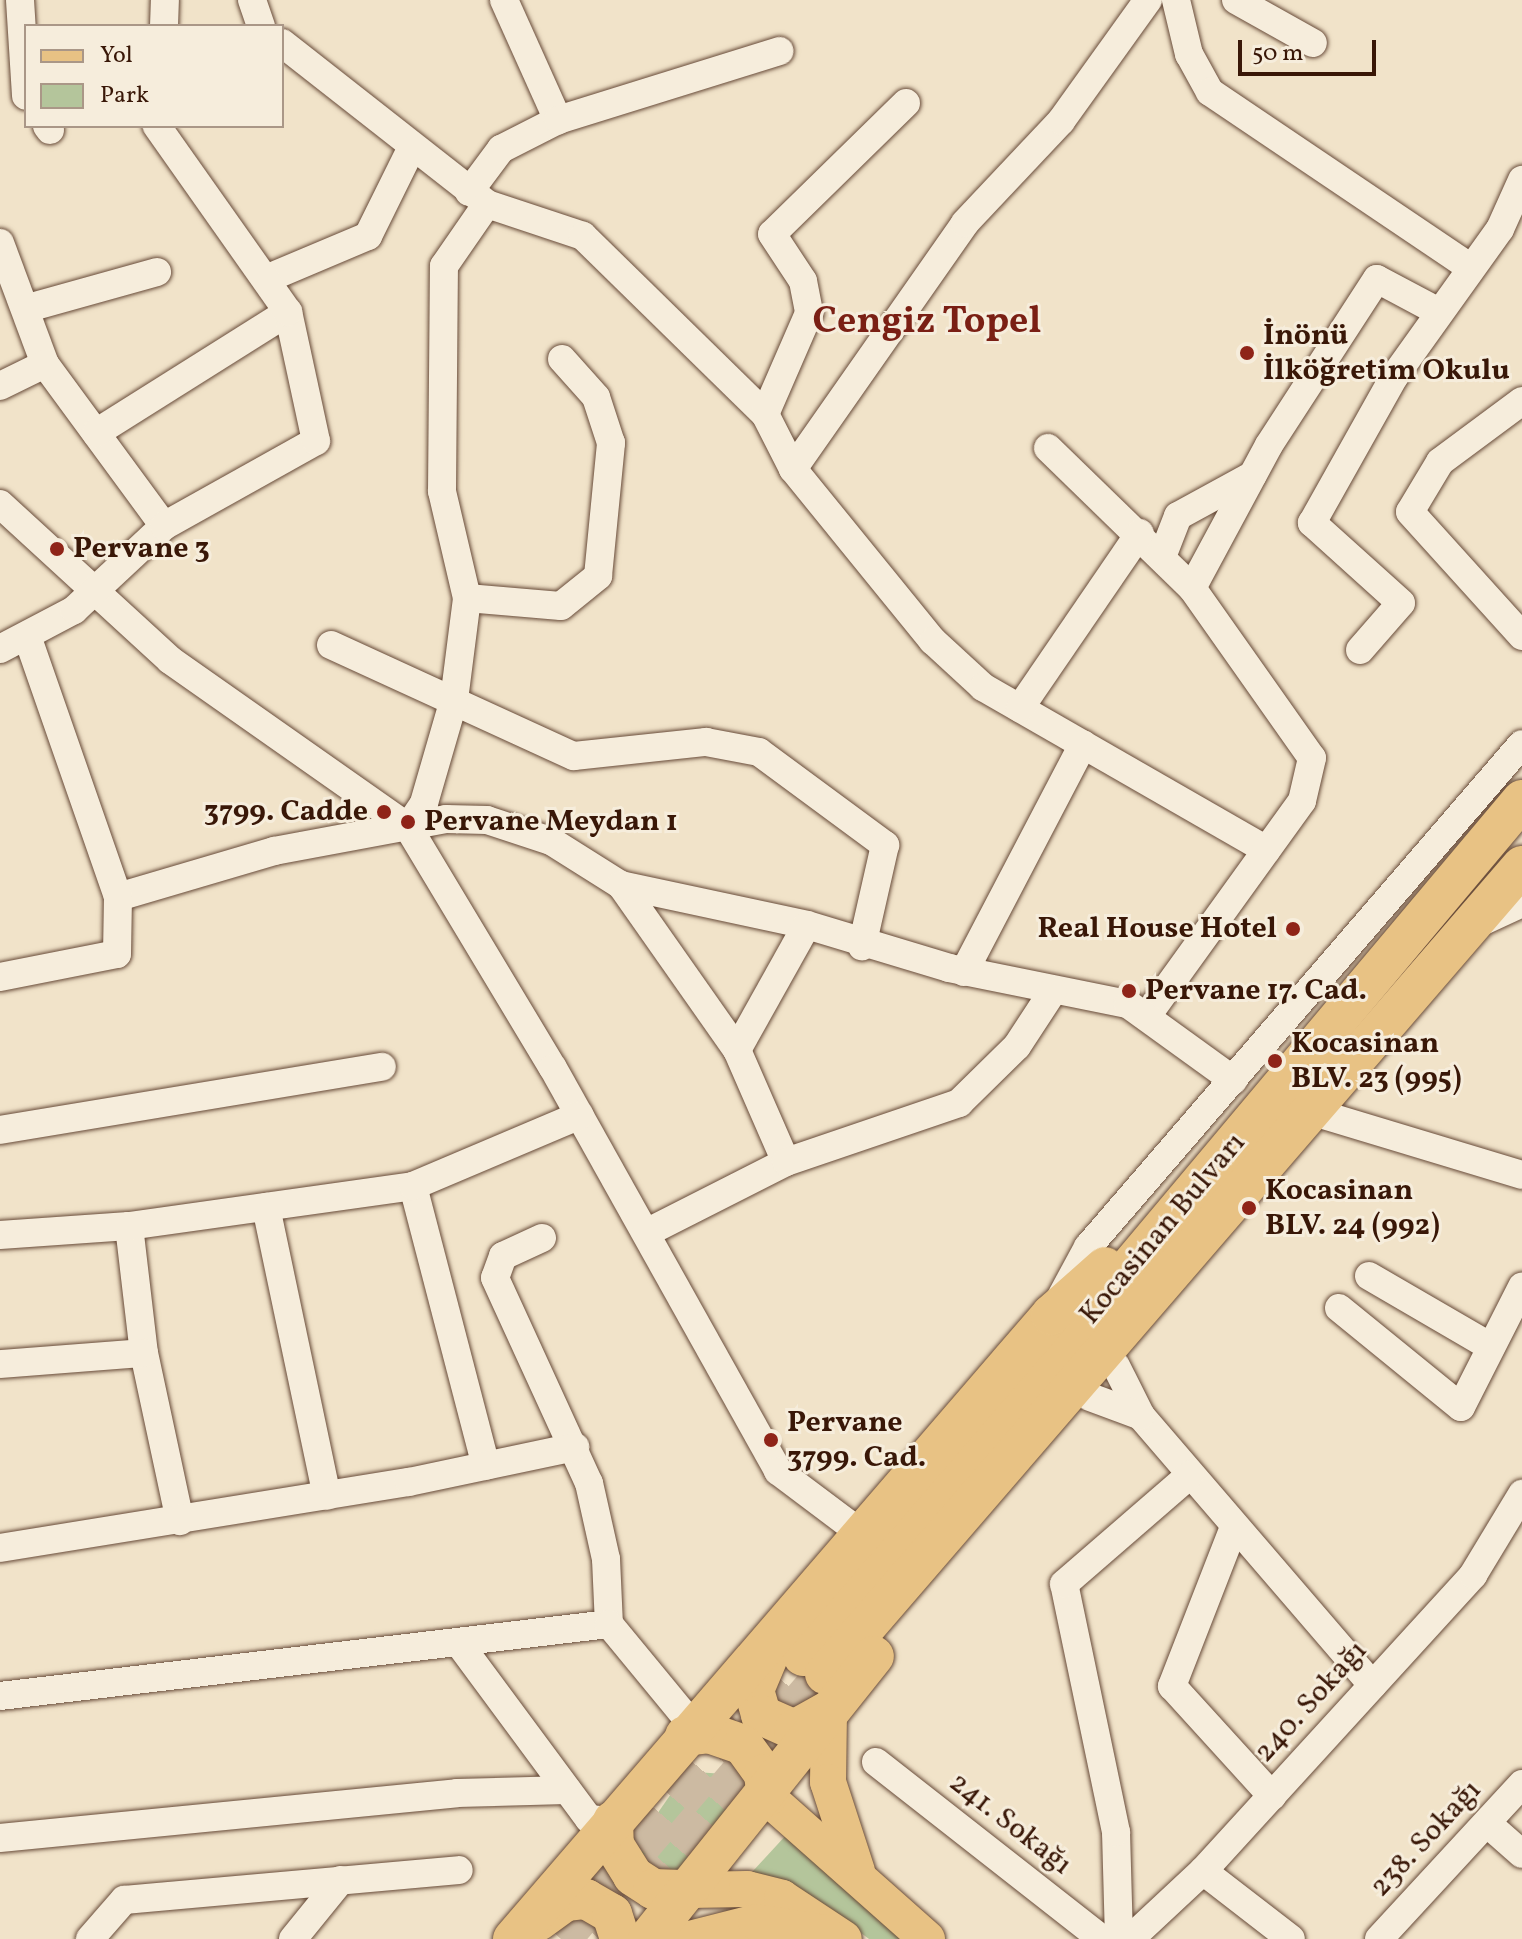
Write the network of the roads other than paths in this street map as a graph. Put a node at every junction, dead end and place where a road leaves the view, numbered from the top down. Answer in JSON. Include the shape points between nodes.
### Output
{"nodes":[{"id":1,"x":20,"y":0,"type":"edge"},
{"id":2,"x":165,"y":0,"type":"edge"},
{"id":3,"x":252,"y":0,"type":"edge"},
{"id":4,"x":504,"y":0,"type":"edge"},
{"id":5,"x":1148,"y":0,"type":"edge"},
{"id":6,"x":1176,"y":0,"type":"edge"},
{"id":7,"x":1236,"y":0,"type":"edge"},
{"id":8,"x":164,"y":24,"type":"edge"},
{"id":9,"x":260,"y":24,"type":"edge"},
{"id":10,"x":1313,"y":43,"type":"dead end"},
{"id":11,"x":284,"y":45,"type":"edge"},
{"id":12,"x":780,"y":51,"type":"dead end"},
{"id":13,"x":24,"y":64,"type":"edge"},
{"id":14,"x":906,"y":103,"type":"dead end"},
{"id":15,"x":558,"y":120,"type":"junction"},
{"id":16,"x":158,"y":128,"type":"edge"},
{"id":17,"x":410,"y":151,"type":"junction"},
{"id":18,"x":1522,"y":180,"type":"edge"},
{"id":19,"x":478,"y":198,"type":"junction"},
{"id":20,"x":0,"y":243,"type":"edge"},
{"id":21,"x":1471,"y":268,"type":"junction"},
{"id":22,"x":157,"y":272,"type":"dead end"},
{"id":23,"x":266,"y":279,"type":"junction"},
{"id":24,"x":28,"y":308,"type":"junction"},
{"id":25,"x":288,"y":312,"type":"junction"},
{"id":26,"x":1439,"y":312,"type":"junction"},
{"id":27,"x":562,"y":359,"type":"dead end"},
{"id":28,"x":45,"y":364,"type":"junction"},
{"id":29,"x":0,"y":386,"type":"edge"},
{"id":30,"x":1522,"y":401,"type":"edge"},
{"id":31,"x":765,"y":414,"type":"junction"},
{"id":32,"x":96,"y":433,"type":"junction"},
{"id":33,"x":1048,"y":448,"type":"dead end"},
{"id":34,"x":793,"y":469,"type":"junction"},
{"id":35,"x":1253,"y":475,"type":"junction"},
{"id":36,"x":0,"y":504,"type":"edge"},
{"id":37,"x":164,"y":526,"type":"junction"},
{"id":38,"x":1140,"y":533,"type":"junction"},
{"id":39,"x":1162,"y":557,"type":"junction"},
{"id":40,"x":1192,"y":588,"type":"junction"},
{"id":41,"x":92,"y":595,"type":"junction"},
{"id":42,"x":467,"y":598,"type":"junction"},
{"id":43,"x":1522,"y":636,"type":"edge"},
{"id":44,"x":28,"y":638,"type":"junction"},
{"id":45,"x":331,"y":645,"type":"dead end"},
{"id":46,"x":0,"y":649,"type":"edge"},
{"id":47,"x":1360,"y":650,"type":"dead end"},
{"id":48,"x":454,"y":700,"type":"junction"},
{"id":49,"x":1020,"y":708,"type":"junction"},
{"id":50,"x":1083,"y":744,"type":"junction"},
{"id":51,"x":1522,"y":744,"type":"edge"},
{"id":52,"x":1522,"y":800,"type":"edge"},
{"id":53,"x":408,"y":827,"type":"junction"},
{"id":54,"x":1267,"y":850,"type":"junction"},
{"id":55,"x":1522,"y":866,"type":"edge"},
{"id":56,"x":621,"y":885,"type":"junction"},
{"id":57,"x":118,"y":897,"type":"junction"},
{"id":58,"x":1522,"y":903,"type":"edge"},
{"id":59,"x":807,"y":925,"type":"junction"},
{"id":60,"x":1469,"y":927,"type":"junction"},
{"id":61,"x":862,"y":946,"type":"junction"},
{"id":62,"x":964,"y":972,"type":"junction"},
{"id":63,"x":0,"y":977,"type":"edge"},
{"id":64,"x":1053,"y":991,"type":"junction"},
{"id":65,"x":1146,"y":1017,"type":"junction"},
{"id":66,"x":737,"y":1050,"type":"junction"},
{"id":67,"x":382,"y":1067,"type":"dead end"},
{"id":68,"x":1233,"y":1080,"type":"junction"},
{"id":69,"x":1310,"y":1111,"type":"junction"},
{"id":70,"x":580,"y":1115,"type":"junction"},
{"id":71,"x":0,"y":1130,"type":"edge"},
{"id":72,"x":786,"y":1162,"type":"junction"},
{"id":73,"x":1522,"y":1175,"type":"edge"},
{"id":74,"x":413,"y":1186,"type":"junction"},
{"id":75,"x":1218,"y":1192,"type":"junction"},
{"id":76,"x":266,"y":1207,"type":"junction"},
{"id":77,"x":129,"y":1226,"type":"junction"},
{"id":78,"x":646,"y":1233,"type":"junction"},
{"id":79,"x":0,"y":1235,"type":"edge"},
{"id":80,"x":542,"y":1238,"type":"dead end"},
{"id":81,"x":1369,"y":1276,"type":"dead end"},
{"id":82,"x":1522,"y":1287,"type":"edge"},
{"id":83,"x":1339,"y":1308,"type":"dead end"},
{"id":84,"x":1051,"y":1315,"type":"junction"},
{"id":85,"x":1491,"y":1347,"type":"junction"},
{"id":86,"x":144,"y":1353,"type":"junction"},
{"id":87,"x":0,"y":1364,"type":"edge"},
{"id":88,"x":1116,"y":1366,"type":"junction"},
{"id":89,"x":1090,"y":1397,"type":"junction"},
{"id":90,"x":1141,"y":1416,"type":"junction"},
{"id":91,"x":575,"y":1447,"type":"junction"},
{"id":92,"x":486,"y":1466,"type":"junction"},
{"id":93,"x":1190,"y":1475,"type":"junction"},
{"id":94,"x":1522,"y":1494,"type":"edge"},
{"id":95,"x":327,"y":1496,"type":"junction"},
{"id":96,"x":180,"y":1521,"type":"junction"},
{"id":97,"x":1234,"y":1527,"type":"junction"},
{"id":98,"x":862,"y":1534,"type":"junction"},
{"id":99,"x":0,"y":1548,"type":"edge"},
{"id":100,"x":609,"y":1624,"type":"junction"},
{"id":101,"x":458,"y":1642,"type":"junction"},
{"id":102,"x":810,"y":1666,"type":"junction"},
{"id":103,"x":1372,"y":1685,"type":"junction"},
{"id":104,"x":0,"y":1696,"type":"edge"},
{"id":105,"x":689,"y":1731,"type":"junction"},
{"id":106,"x":876,"y":1762,"type":"dead end"},
{"id":107,"x":1522,"y":1784,"type":"edge"},
{"id":108,"x":567,"y":1790,"type":"junction"},
{"id":109,"x":1272,"y":1796,"type":"junction"},
{"id":110,"x":767,"y":1797,"type":"junction"},
{"id":111,"x":613,"y":1821,"type":"junction"},
{"id":112,"x":1488,"y":1824,"type":"junction"},
{"id":113,"x":0,"y":1838,"type":"edge"},
{"id":114,"x":1522,"y":1854,"type":"edge"},
{"id":115,"x":459,"y":1870,"type":"dead end"},
{"id":116,"x":1203,"y":1871,"type":"junction"},
{"id":117,"x":341,"y":1880,"type":"junction"},
{"id":118,"x":864,"y":1882,"type":"junction"},
{"id":119,"x":689,"y":1890,"type":"junction"},
{"id":120,"x":90,"y":1939,"type":"edge"},
{"id":121,"x":293,"y":1939,"type":"edge"},
{"id":122,"x":515,"y":1939,"type":"edge"},
{"id":123,"x":620,"y":1939,"type":"edge"},
{"id":124,"x":648,"y":1939,"type":"edge"},
{"id":125,"x":690,"y":1939,"type":"edge"},
{"id":126,"x":841,"y":1939,"type":"edge"},
{"id":127,"x":927,"y":1939,"type":"edge"},
{"id":128,"x":1102,"y":1939,"type":"edge"},
{"id":129,"x":1119,"y":1939,"type":"edge"},
{"id":130,"x":1130,"y":1939,"type":"edge"},
{"id":131,"x":1291,"y":1939,"type":"edge"},
{"id":132,"x":1379,"y":1939,"type":"edge"}],
"edges":[{"from":1,"to":13,"type":"street"},
{"from":2,"to":8,"type":"street"},
{"from":3,"to":9,"type":"street"},
{"from":4,"to":15,"type":"street"},
{"from":5,"to":34,"type":"street","via":[[1061,121],[965,223]]},
{"from":6,"to":21,"type":"street","via":[[1189,54],[1210,92]]},
{"from":7,"to":10,"type":"street"},
{"from":11,"to":17,"type":"street"},
{"from":12,"to":15,"type":"street"},
{"from":14,"to":31,"type":"street","via":[[772,234],[803,281],[809,313]]},
{"from":15,"to":19,"type":"street","via":[[501,149]]},
{"from":16,"to":23,"type":"street"},
{"from":17,"to":19,"type":"street"},
{"from":17,"to":23,"type":"street","via":[[368,236]]},
{"from":18,"to":21,"type":"street","via":[[1500,229]]},
{"from":19,"to":31,"type":"street","via":[[583,236]]},
{"from":19,"to":42,"type":"street","via":[[444,266],[442,491]]},
{"from":20,"to":24,"type":"street"},
{"from":21,"to":26,"type":"street"},
{"from":22,"to":24,"type":"street"},
{"from":23,"to":25,"type":"street"},
{"from":24,"to":28,"type":"street"},
{"from":25,"to":32,"type":"street"},
{"from":25,"to":37,"type":"street","via":[[316,441]]},
{"from":26,"to":35,"type":"street","via":[[1377,279]]},
{"from":26,"to":47,"type":"street","via":[[1312,523],[1401,603]]},
{"from":27,"to":42,"type":"street","via":[[596,397],[608,428],[598,576],[581,597],[550,608]]},
{"from":28,"to":29,"type":"street"},
{"from":28,"to":32,"type":"street"},
{"from":30,"to":43,"type":"street","via":[[1440,462],[1410,512]]},
{"from":31,"to":34,"type":"street"},
{"from":32,"to":37,"type":"street"},
{"from":33,"to":38,"type":"street"},
{"from":34,"to":49,"type":"street","via":[[933,641],[983,687]]},
{"from":35,"to":39,"type":"street","via":[[1178,516]]},
{"from":35,"to":40,"type":"street"},
{"from":36,"to":41,"type":"street"},
{"from":37,"to":41,"type":"street"},
{"from":38,"to":39,"type":"street"},
{"from":38,"to":49,"type":"street"},
{"from":39,"to":40,"type":"street"},
{"from":40,"to":54,"type":"street","via":[[1312,758],[1308,792]]},
{"from":41,"to":44,"type":"street"},
{"from":41,"to":53,"type":"street","via":[[224,701]]},
{"from":42,"to":48,"type":"street"},
{"from":44,"to":46,"type":"street"},
{"from":44,"to":57,"type":"street"},
{"from":45,"to":48,"type":"street"},
{"from":48,"to":53,"type":"street","via":[[424,803]]},
{"from":48,"to":61,"type":"street","via":[[574,756],[706,742],[759,752],[885,845]]},
{"from":49,"to":50,"type":"street"},
{"from":50,"to":54,"type":"street"},
{"from":50,"to":62,"type":"street"},
{"from":51,"to":68,"type":"street"},
{"from":52,"to":75,"type":"highway","name":"Kocasinan Bulvarı"},
{"from":53,"to":56,"type":"street","via":[[466,818],[508,824],[551,841]]},
{"from":53,"to":57,"type":"street","via":[[274,851]]},
{"from":53,"to":70,"type":"street"},
{"from":54,"to":65,"type":"street"},
{"from":55,"to":60,"type":"highway","name":"Kocasinan Bulvarı"},
{"from":56,"to":59,"type":"street"},
{"from":56,"to":66,"type":"street"},
{"from":57,"to":63,"type":"street","via":[[117,954]]},
{"from":58,"to":60,"type":"street"},
{"from":59,"to":61,"type":"street"},
{"from":59,"to":66,"type":"street"},
{"from":60,"to":69,"type":"highway","name":"Kocasinan Bulvarı"},
{"from":61,"to":62,"type":"street"},
{"from":62,"to":64,"type":"street"},
{"from":64,"to":65,"type":"street","via":[[1128,1004]]},
{"from":64,"to":72,"type":"street","via":[[1017,1046],[959,1103]]},
{"from":65,"to":68,"type":"street"},
{"from":66,"to":72,"type":"street"},
{"from":67,"to":71,"type":"street"},
{"from":68,"to":84,"type":"street","via":[[1088,1247]]},
{"from":69,"to":73,"type":"street"},
{"from":69,"to":75,"type":"highway","name":"Kocasinan Bulvarı"},
{"from":70,"to":74,"type":"street"},
{"from":70,"to":78,"type":"street"},
{"from":72,"to":78,"type":"street"},
{"from":74,"to":76,"type":"street"},
{"from":74,"to":92,"type":"street"},
{"from":75,"to":84,"type":"highway"},
{"from":75,"to":88,"type":"highway","via":[[1163,1309]]},
{"from":75,"to":102,"type":"highway","name":"Kocasinan Bulvarı"},
{"from":76,"to":77,"type":"street"},
{"from":76,"to":95,"type":"street"},
{"from":77,"to":79,"type":"street"},
{"from":77,"to":86,"type":"street"},
{"from":78,"to":98,"type":"street","via":[[778,1471]]},
{"from":80,"to":91,"type":"street","via":[[503,1256],[495,1278]]},
{"from":81,"to":85,"type":"street"},
{"from":82,"to":85,"type":"street"},
{"from":83,"to":85,"type":"street","via":[[1461,1407]]},
{"from":84,"to":98,"type":"highway"},
{"from":86,"to":87,"type":"street"},
{"from":86,"to":96,"type":"street"},
{"from":88,"to":89,"type":"highway"},
{"from":88,"to":90,"type":"street"},
{"from":89,"to":90,"type":"street"},
{"from":89,"to":102,"type":"highway"},
{"from":90,"to":93,"type":"street"},
{"from":91,"to":92,"type":"street"},
{"from":91,"to":100,"type":"street","via":[[603,1534]]},
{"from":92,"to":95,"type":"street"},
{"from":93,"to":97,"type":"street"},
{"from":93,"to":129,"type":"street","via":[[1064,1584],[1116,1832]]},
{"from":94,"to":103,"type":"street","name":"240. Sokağı","via":[[1473,1575]]},
{"from":95,"to":96,"type":"street"},
{"from":96,"to":99,"type":"street"},
{"from":97,"to":103,"type":"street"},
{"from":97,"to":109,"type":"street","via":[[1172,1686]]},
{"from":98,"to":102,"type":"highway"},
{"from":100,"to":101,"type":"street"},
{"from":100,"to":105,"type":"street"},
{"from":101,"to":104,"type":"street"},
{"from":101,"to":108,"type":"street"},
{"from":102,"to":105,"type":"highway"},
{"from":102,"to":110,"type":"highway"},
{"from":102,"to":118,"type":"main road","via":[[833,1805]]},
{"from":103,"to":109,"type":"street","name":"240. Sokağı"},
{"from":105,"to":110,"type":"highway","via":[[721,1735],[743,1745],[764,1774]]},
{"from":105,"to":111,"type":"highway"},
{"from":106,"to":128,"type":"street","name":"241. Sokağı"},
{"from":107,"to":112,"type":"street","name":"238. Sokağı"},
{"from":108,"to":111,"type":"street","via":[[589,1819]]},
{"from":108,"to":113,"type":"street","via":[[457,1793]]},
{"from":109,"to":116,"type":"street","name":"240. Sokağı"},
{"from":110,"to":118,"type":"main road"},
{"from":110,"to":119,"type":"highway"},
{"from":111,"to":119,"type":"highway","via":[[614,1845],[633,1876],[653,1889]]},
{"from":111,"to":122,"type":"highway"},
{"from":112,"to":114,"type":"street"},
{"from":112,"to":132,"type":"street","name":"238. Sokağı"},
{"from":115,"to":117,"type":"street"},
{"from":116,"to":130,"type":"street","name":"240. Sokağı"},
{"from":116,"to":131,"type":"street"},
{"from":117,"to":120,"type":"street","via":[[124,1900]]},
{"from":117,"to":121,"type":"street"},
{"from":118,"to":127,"type":"main road"},
{"from":119,"to":124,"type":"highway"},
{"from":119,"to":126,"type":"main road","via":[[766,1893],[813,1913]]},
{"from":122,"to":123,"type":"highway","via":[[576,1899],[605,1907]]},
{"from":125,"to":126,"type":"main road","via":[[756,1922]]}]}
